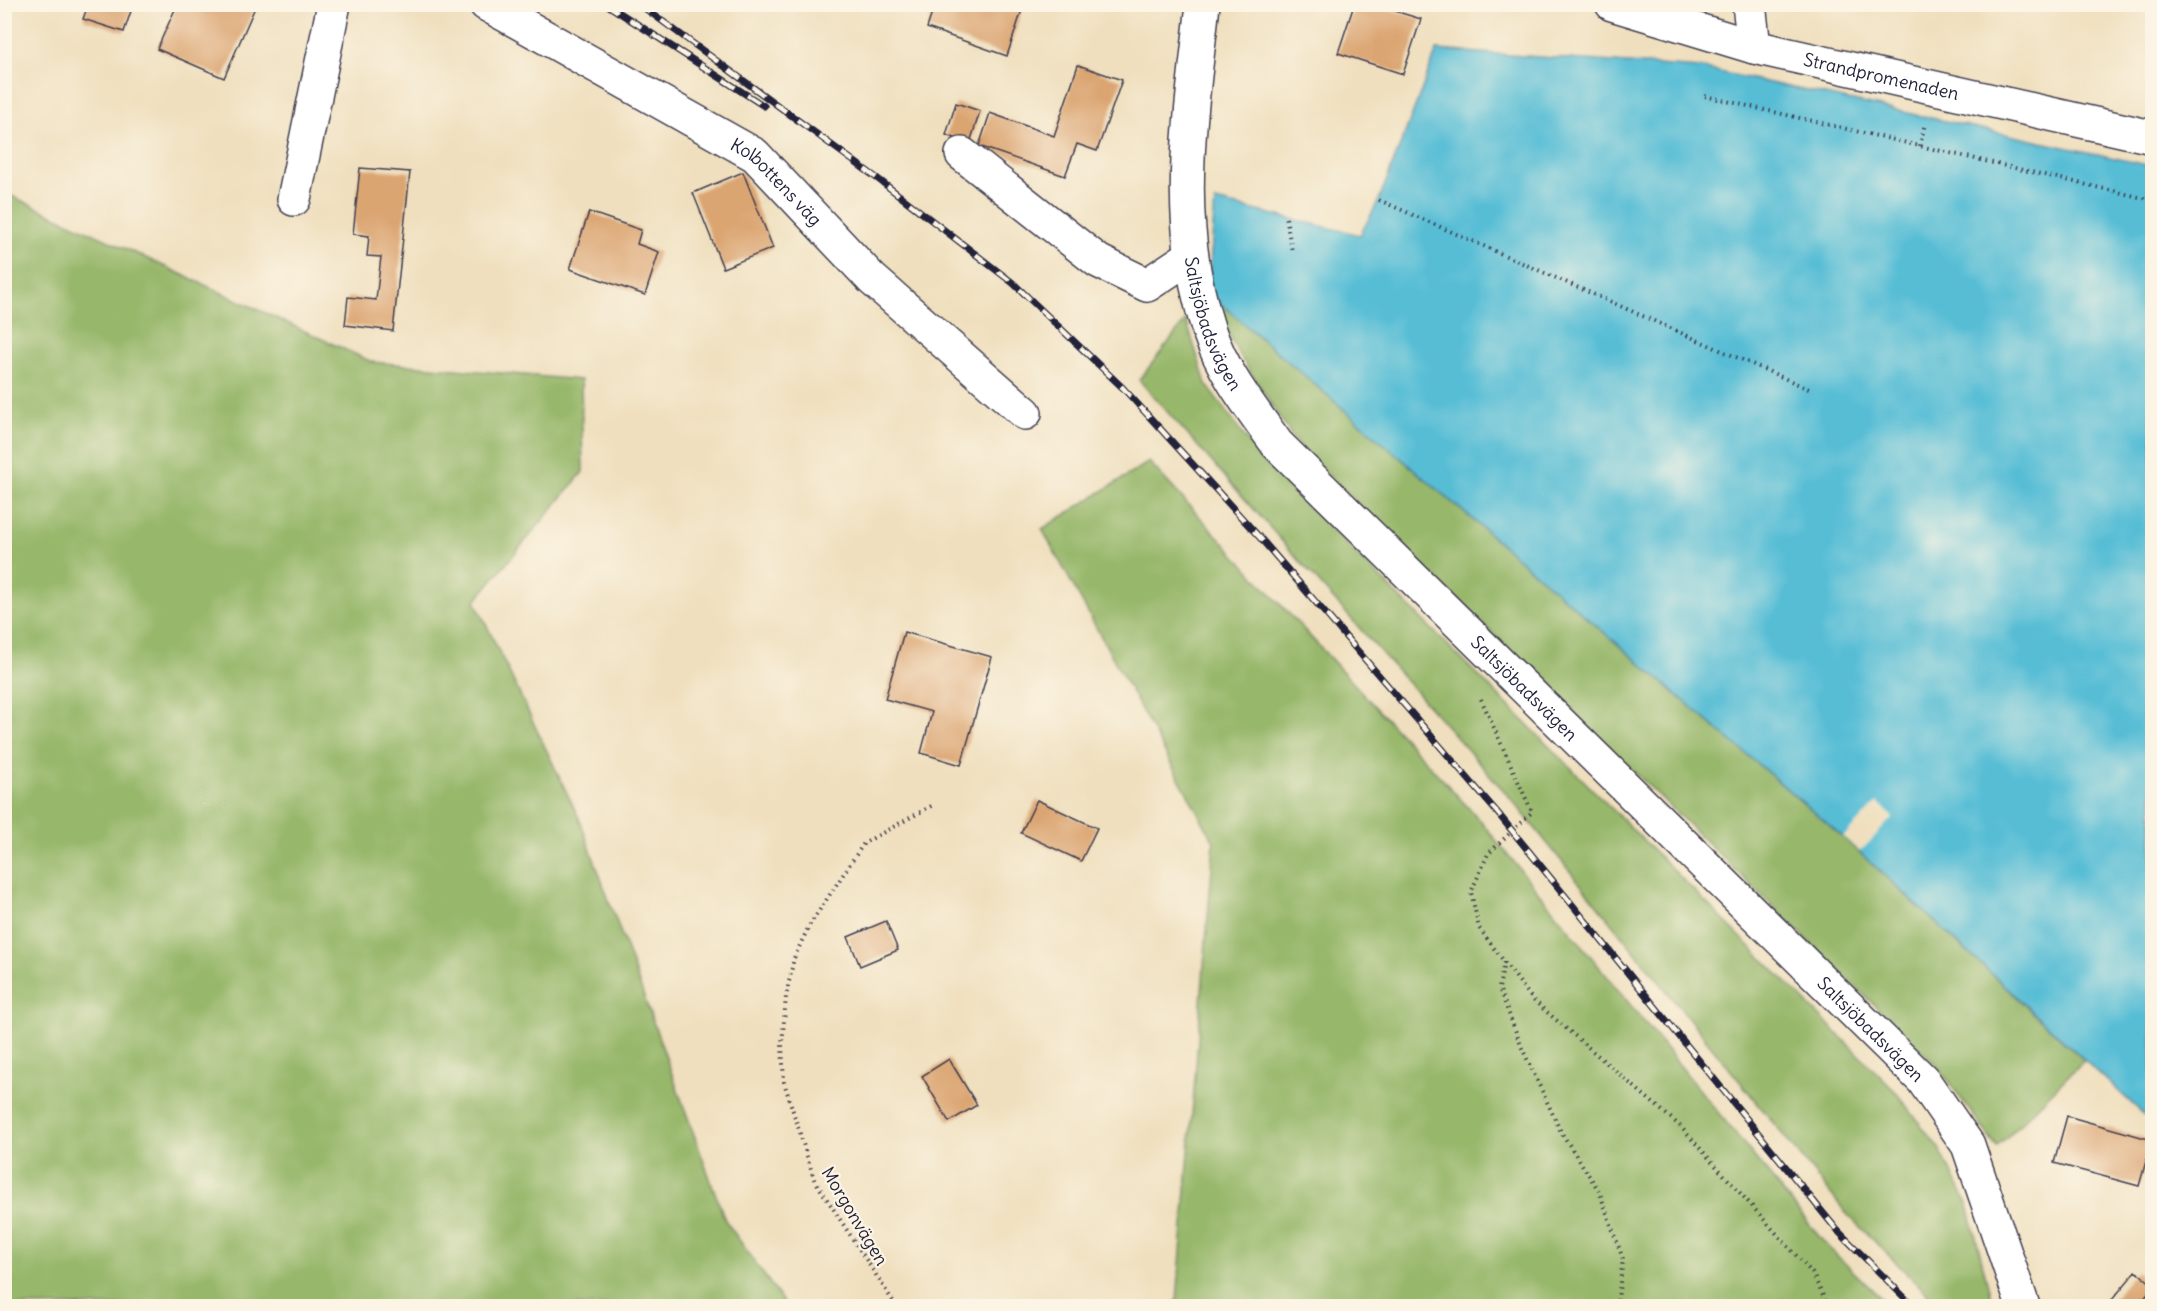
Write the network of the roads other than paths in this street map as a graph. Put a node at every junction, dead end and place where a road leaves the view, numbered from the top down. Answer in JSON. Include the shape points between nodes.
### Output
{"nodes":[{"id":1,"x":334,"y":4,"type":"edge"},
{"id":2,"x":486,"y":4,"type":"edge"},
{"id":3,"x":1203,"y":4,"type":"edge"},
{"id":4,"x":1612,"y":4,"type":"edge"},
{"id":5,"x":1749,"y":4,"type":"edge"},
{"id":6,"x":1754,"y":47,"type":"junction"},
{"id":7,"x":2152,"y":137,"type":"edge"},
{"id":8,"x":962,"y":154,"type":"dead end"},
{"id":9,"x":294,"y":199,"type":"dead end"},
{"id":10,"x":1189,"y":257,"type":"junction"},
{"id":11,"x":1025,"y":413,"type":"dead end"},
{"id":12,"x":2023,"y":1306,"type":"edge"}],
"edges":[{"from":1,"to":9,"type":"street"},
{"from":2,"to":11,"type":"street","name":"Kolbottens väg","via":[[755,155],[872,279]]},
{"from":3,"to":10,"type":"street","name":"Saltsjöbadsvägen","via":[[1185,183]]},
{"from":4,"to":6,"type":"street","name":"Strandpromenaden"},
{"from":5,"to":6,"type":"street"},
{"from":6,"to":7,"type":"street","name":"Strandpromenaden"},
{"from":8,"to":10,"type":"street","via":[[1098,261],[1148,285]]},
{"from":10,"to":12,"type":"street","name":"Saltsjöbadsvägen","via":[[1209,332],[1233,381],[1277,444],[1923,1080],[1968,1145]]}]}
